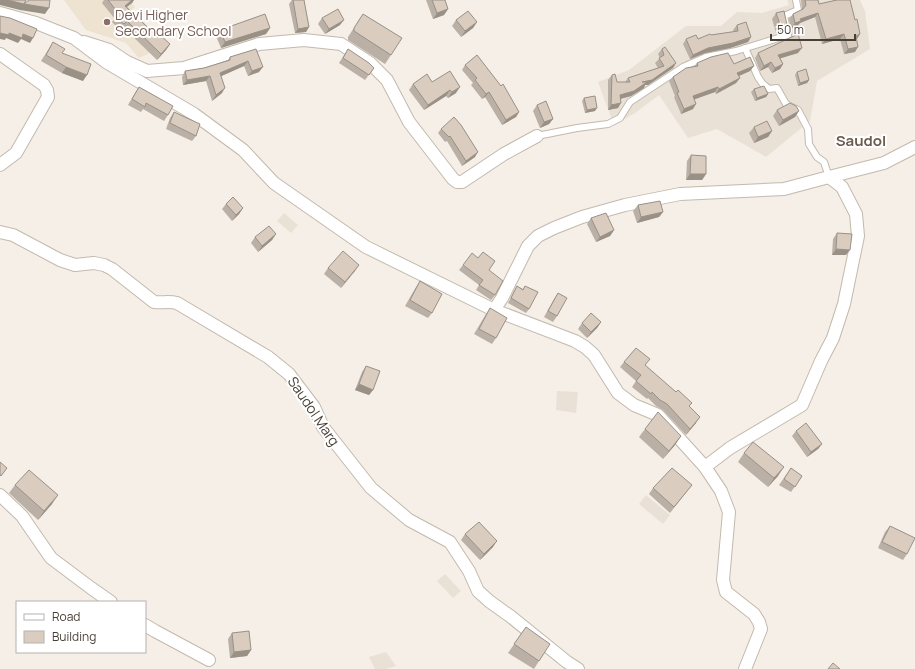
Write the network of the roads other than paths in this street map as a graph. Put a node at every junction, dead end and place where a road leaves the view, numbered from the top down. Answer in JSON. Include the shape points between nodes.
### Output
{"nodes":[{"id":1,"x":796,"y":0,"type":"edge"},
{"id":2,"x":0,"y":13,"type":"edge"},
{"id":3,"x":74,"y":38,"type":"junction"},
{"id":4,"x":745,"y":48,"type":"junction"},
{"id":5,"x":0,"y":54,"type":"edge"},
{"id":6,"x":537,"y":136,"type":"joint"},
{"id":7,"x":915,"y":147,"type":"edge"},
{"id":8,"x":0,"y":165,"type":"edge"},
{"id":9,"x":829,"y":177,"type":"junction"},
{"id":10,"x":0,"y":232,"type":"edge"},
{"id":11,"x":494,"y":310,"type":"junction"},
{"id":12,"x":705,"y":467,"type":"junction"},
{"id":13,"x":0,"y":495,"type":"edge"},
{"id":14,"x":110,"y":601,"type":"edge"},
{"id":15,"x":146,"y":626,"type":"edge"},
{"id":16,"x":209,"y":660,"type":"dead end"},
{"id":17,"x":578,"y":669,"type":"edge"},
{"id":18,"x":745,"y":669,"type":"edge"}],
"edges":[{"from":1,"to":4,"type":"lane","via":[[798,10],[784,16],[788,35]]},
{"from":2,"to":3,"type":"street","via":[[36,23]]},
{"from":3,"to":6,"type":"street","via":[[109,50],[147,71],[184,68],[258,44],[304,40],[341,44],[370,63],[387,80],[409,122],[457,182],[462,182]]},
{"from":3,"to":11,"type":"street","via":[[106,62],[194,114],[243,150],[274,183],[366,247]]},
{"from":4,"to":6,"type":"lane","via":[[706,57],[683,67],[630,102],[620,118],[608,124]]},
{"from":4,"to":9,"type":"lane","via":[[762,83],[769,89],[777,88],[786,104],[798,110],[808,129],[809,144],[817,157],[824,162]]},
{"from":5,"to":8,"type":"street","via":[[39,80],[47,90],[48,97],[16,152]]},
{"from":7,"to":9,"type":"street","via":[[884,163]]},
{"from":9,"to":11,"type":"street","via":[[784,189],[680,194],[625,205],[554,228],[538,236],[528,246]]},
{"from":9,"to":12,"type":"street","via":[[842,187],[856,214],[858,236],[844,304],[833,338],[802,405],[730,448]]},
{"from":10,"to":17,"type":"street","name":"Saudol Marg","via":[[13,235],[60,260],[75,265],[99,264],[112,269],[154,302],[177,303],[268,356],[289,374],[314,407],[323,427],[370,488],[408,520],[450,542],[469,571],[478,591]]},
{"from":11,"to":12,"type":"street","via":[[585,346],[594,355],[618,393],[634,405],[658,415]]},
{"from":12,"to":18,"type":"street","via":[[721,491],[729,512],[723,580],[726,592],[754,614],[760,622],[761,629]]},
{"from":13,"to":14,"type":"street","via":[[22,516],[51,558]]},
{"from":15,"to":16,"type":"street"}]}
